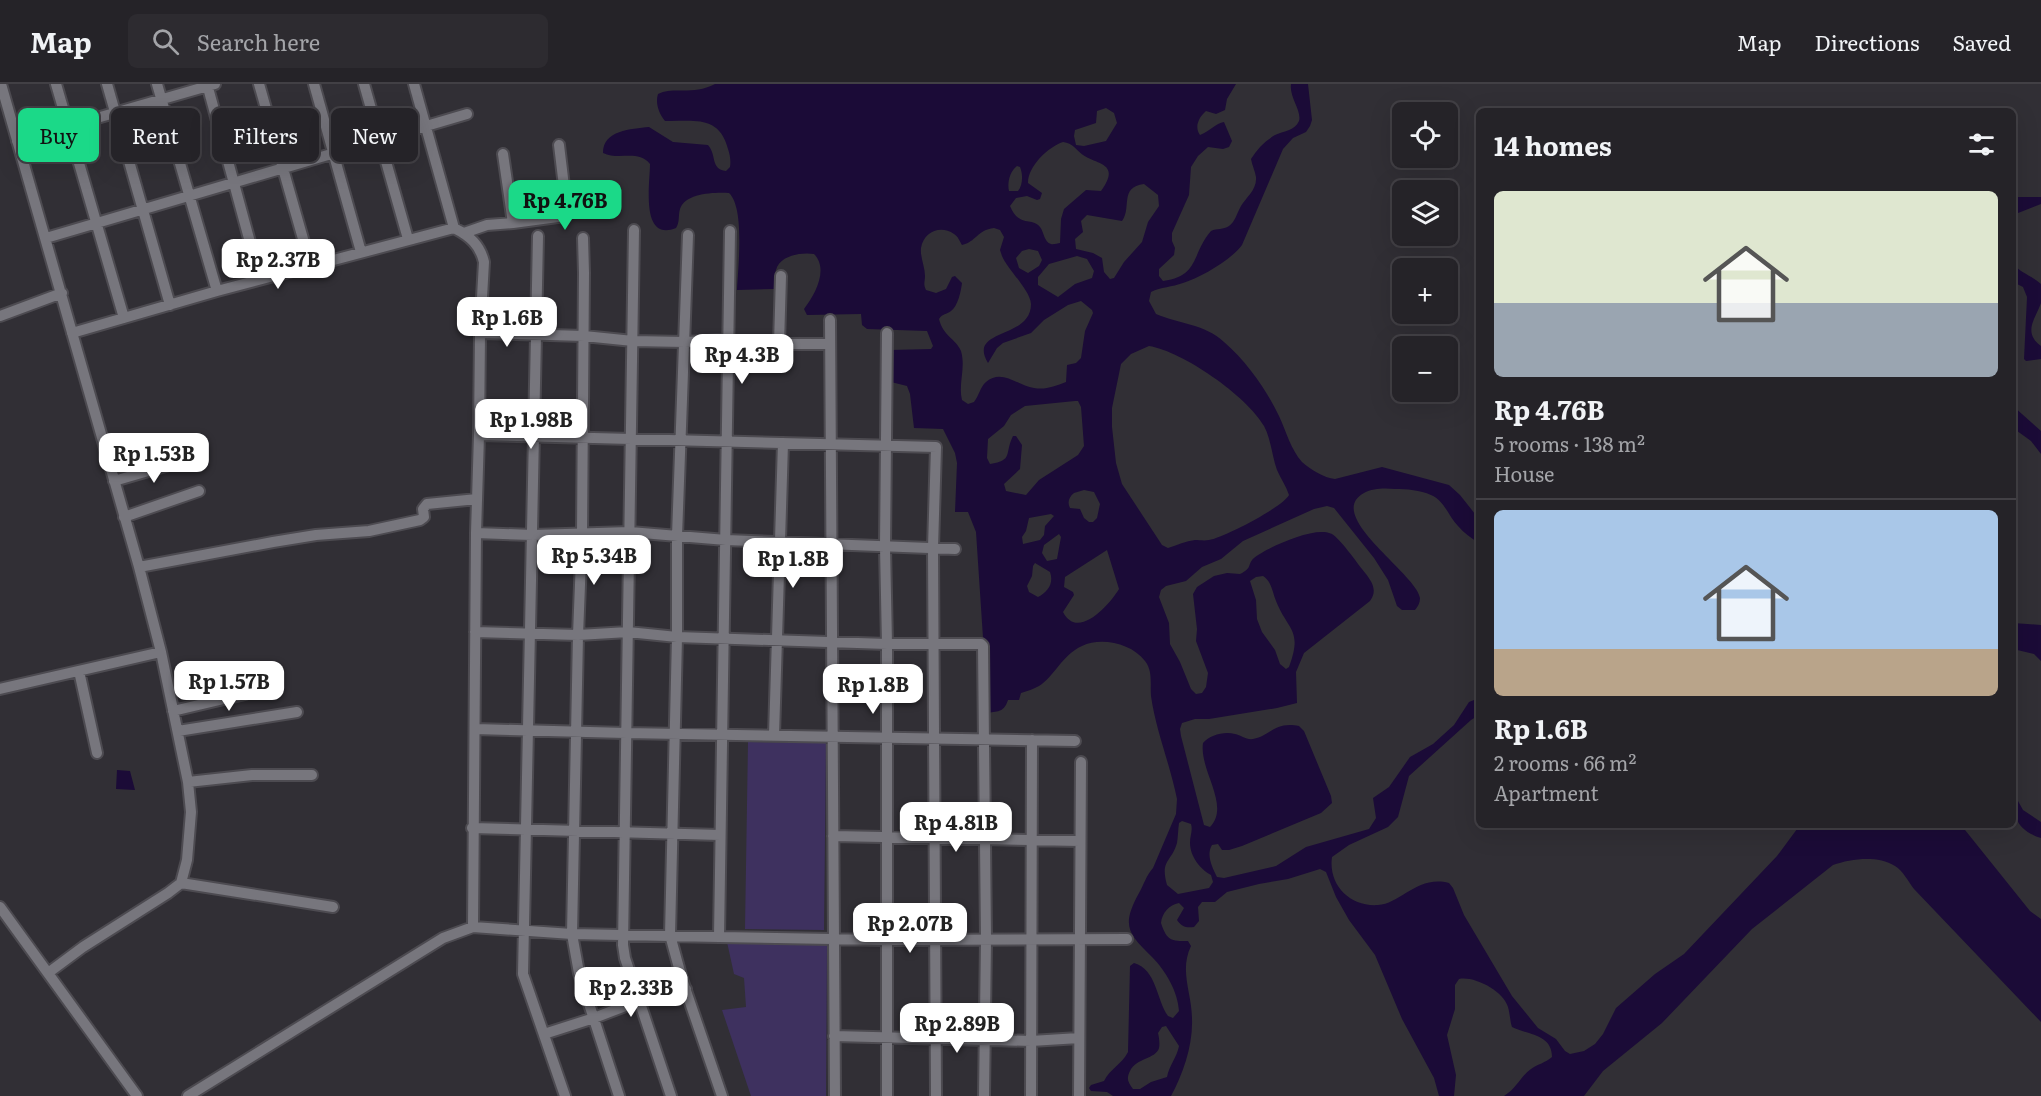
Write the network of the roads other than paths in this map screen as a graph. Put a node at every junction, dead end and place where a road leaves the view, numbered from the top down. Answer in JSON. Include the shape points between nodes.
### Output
{"nodes":[{"id":1,"x":1,"y":84,"type":"edge"},
{"id":2,"x":56,"y":84,"type":"edge"},
{"id":3,"x":107,"y":84,"type":"edge"},
{"id":4,"x":157,"y":84,"type":"edge"},
{"id":5,"x":259,"y":84,"type":"edge"},
{"id":6,"x":314,"y":84,"type":"edge"},
{"id":7,"x":364,"y":84,"type":"edge"},
{"id":8,"x":414,"y":84,"type":"edge"},
{"id":9,"x":210,"y":85,"type":"edge"},
{"id":10,"x":161,"y":99,"type":"junction"},
{"id":11,"x":63,"y":108,"type":"edge"},
{"id":12,"x":114,"y":108,"type":"edge"},
{"id":13,"x":131,"y":108,"type":"edge"},
{"id":14,"x":371,"y":108,"type":"edge"},
{"id":15,"x":467,"y":114,"type":"dead end"},
{"id":16,"x":426,"y":128,"type":"junction"},
{"id":17,"x":418,"y":130,"type":"edge"},
{"id":18,"x":17,"y":141,"type":"joint"},
{"id":19,"x":331,"y":144,"type":"edge"},
{"id":20,"x":559,"y":145,"type":"dead end"},
{"id":21,"x":503,"y":154,"type":"dead end"},
{"id":22,"x":331,"y":155,"type":"edge"},
{"id":23,"x":80,"y":162,"type":"edge"},
{"id":24,"x":130,"y":162,"type":"edge"},
{"id":25,"x":336,"y":162,"type":"edge"},
{"id":26,"x":386,"y":162,"type":"edge"},
{"id":27,"x":284,"y":169,"type":"junction"},
{"id":28,"x":235,"y":183,"type":"junction"},
{"id":29,"x":189,"y":197,"type":"junction"},
{"id":30,"x":144,"y":210,"type":"junction"},
{"id":31,"x":513,"y":223,"type":"junction"},
{"id":32,"x":98,"y":224,"type":"junction"},
{"id":33,"x":454,"y":228,"type":"junction"},
{"id":34,"x":634,"y":230,"type":"dead end"},
{"id":35,"x":730,"y":231,"type":"dead end"},
{"id":36,"x":465,"y":233,"type":"junction"},
{"id":37,"x":688,"y":235,"type":"dead end"},
{"id":38,"x":538,"y":236,"type":"dead end"},
{"id":39,"x":46,"y":238,"type":"junction"},
{"id":40,"x":583,"y":238,"type":"dead end"},
{"id":41,"x":408,"y":239,"type":"junction"},
{"id":42,"x":361,"y":252,"type":"junction"},
{"id":43,"x":311,"y":267,"type":"junction"},
{"id":44,"x":781,"y":276,"type":"dead end"},
{"id":45,"x":260,"y":279,"type":"junction"},
{"id":46,"x":217,"y":291,"type":"junction"},
{"id":47,"x":62,"y":293,"type":"junction"},
{"id":48,"x":170,"y":305,"type":"junction"},
{"id":49,"x":0,"y":316,"type":"edge"},
{"id":50,"x":124,"y":318,"type":"junction"},
{"id":51,"x":830,"y":320,"type":"dead end"},
{"id":52,"x":72,"y":333,"type":"junction"},
{"id":53,"x":480,"y":333,"type":"junction"},
{"id":54,"x":887,"y":333,"type":"dead end"},
{"id":55,"x":536,"y":335,"type":"junction"},
{"id":56,"x":584,"y":336,"type":"junction"},
{"id":57,"x":728,"y":340,"type":"junction"},
{"id":58,"x":633,"y":341,"type":"junction"},
{"id":59,"x":685,"y":342,"type":"junction"},
{"id":60,"x":779,"y":344,"type":"junction"},
{"id":61,"x":830,"y":344,"type":"junction"},
{"id":62,"x":479,"y":435,"type":"junction"},
{"id":63,"x":533,"y":435,"type":"junction"},
{"id":64,"x":583,"y":437,"type":"junction"},
{"id":65,"x":632,"y":438,"type":"junction"},
{"id":66,"x":680,"y":440,"type":"junction"},
{"id":67,"x":727,"y":441,"type":"junction"},
{"id":68,"x":783,"y":442,"type":"junction"},
{"id":69,"x":831,"y":444,"type":"junction"},
{"id":70,"x":887,"y":445,"type":"junction"},
{"id":71,"x":186,"y":460,"type":"dead end"},
{"id":72,"x":114,"y":482,"type":"junction"},
{"id":73,"x":199,"y":490,"type":"dead end"},
{"id":74,"x":477,"y":499,"type":"junction"},
{"id":75,"x":124,"y":517,"type":"junction"},
{"id":76,"x":630,"y":532,"type":"junction"},
{"id":77,"x":476,"y":533,"type":"junction"},
{"id":78,"x":582,"y":534,"type":"junction"},
{"id":79,"x":533,"y":535,"type":"junction"},
{"id":80,"x":677,"y":536,"type":"junction"},
{"id":81,"x":726,"y":540,"type":"junction"},
{"id":82,"x":780,"y":541,"type":"junction"},
{"id":83,"x":831,"y":544,"type":"junction"},
{"id":84,"x":885,"y":547,"type":"junction"},
{"id":85,"x":933,"y":548,"type":"junction"},
{"id":86,"x":955,"y":549,"type":"dead end"},
{"id":87,"x":139,"y":567,"type":"junction"},
{"id":88,"x":476,"y":632,"type":"junction"},
{"id":89,"x":628,"y":632,"type":"junction"},
{"id":90,"x":531,"y":633,"type":"junction"},
{"id":91,"x":578,"y":635,"type":"junction"},
{"id":92,"x":677,"y":638,"type":"junction"},
{"id":93,"x":724,"y":639,"type":"junction"},
{"id":94,"x":778,"y":640,"type":"junction"},
{"id":95,"x":832,"y":642,"type":"junction"},
{"id":96,"x":887,"y":644,"type":"junction"},
{"id":97,"x":935,"y":645,"type":"junction"},
{"id":98,"x":161,"y":652,"type":"junction"},
{"id":99,"x":79,"y":671,"type":"junction"},
{"id":100,"x":258,"y":677,"type":"dead end"},
{"id":101,"x":0,"y":689,"type":"edge"},
{"id":102,"x":173,"y":711,"type":"junction"},
{"id":103,"x":297,"y":712,"type":"dead end"},
{"id":104,"x":475,"y":729,"type":"junction"},
{"id":105,"x":528,"y":730,"type":"junction"},
{"id":106,"x":178,"y":731,"type":"junction"},
{"id":107,"x":576,"y":731,"type":"junction"},
{"id":108,"x":674,"y":733,"type":"junction"},
{"id":109,"x":626,"y":734,"type":"junction"},
{"id":110,"x":721,"y":734,"type":"junction"},
{"id":111,"x":774,"y":735,"type":"junction"},
{"id":112,"x":832,"y":736,"type":"junction"},
{"id":113,"x":887,"y":737,"type":"junction"},
{"id":114,"x":935,"y":738,"type":"junction"},
{"id":115,"x":984,"y":740,"type":"junction"},
{"id":116,"x":1032,"y":740,"type":"junction"},
{"id":117,"x":1075,"y":741,"type":"dead end"},
{"id":118,"x":97,"y":753,"type":"dead end"},
{"id":119,"x":1080,"y":762,"type":"dead end"},
{"id":120,"x":312,"y":775,"type":"dead end"},
{"id":121,"x":188,"y":782,"type":"junction"},
{"id":122,"x":472,"y":828,"type":"junction"},
{"id":123,"x":527,"y":830,"type":"junction"},
{"id":124,"x":574,"y":831,"type":"junction"},
{"id":125,"x":625,"y":831,"type":"junction"},
{"id":126,"x":673,"y":833,"type":"junction"},
{"id":127,"x":720,"y":835,"type":"junction"},
{"id":128,"x":833,"y":836,"type":"junction"},
{"id":129,"x":887,"y":837,"type":"junction"},
{"id":130,"x":934,"y":838,"type":"junction"},
{"id":131,"x":984,"y":839,"type":"junction"},
{"id":132,"x":1031,"y":840,"type":"junction"},
{"id":133,"x":1080,"y":841,"type":"junction"},
{"id":134,"x":181,"y":883,"type":"junction"},
{"id":135,"x":0,"y":907,"type":"edge"},
{"id":136,"x":333,"y":907,"type":"dead end"},
{"id":137,"x":0,"y":927,"type":"edge"},
{"id":138,"x":14,"y":927,"type":"junction"},
{"id":139,"x":473,"y":927,"type":"junction"},
{"id":140,"x":523,"y":930,"type":"junction"},
{"id":141,"x":572,"y":934,"type":"junction"},
{"id":142,"x":623,"y":934,"type":"junction"},
{"id":143,"x":670,"y":935,"type":"junction"},
{"id":144,"x":719,"y":937,"type":"junction"},
{"id":145,"x":1031,"y":938,"type":"junction"},
{"id":146,"x":1080,"y":938,"type":"junction"},
{"id":147,"x":833,"y":939,"type":"junction"},
{"id":148,"x":935,"y":939,"type":"junction"},
{"id":149,"x":986,"y":939,"type":"junction"},
{"id":150,"x":1127,"y":939,"type":"dead end"},
{"id":151,"x":888,"y":940,"type":"junction"},
{"id":152,"x":48,"y":973,"type":"junction"},
{"id":153,"x":686,"y":989,"type":"junction"},
{"id":154,"x":640,"y":1000,"type":"junction"},
{"id":155,"x":594,"y":1018,"type":"junction"},
{"id":156,"x":544,"y":1034,"type":"junction"},
{"id":157,"x":834,"y":1036,"type":"junction"},
{"id":158,"x":886,"y":1037,"type":"junction"},
{"id":159,"x":1079,"y":1038,"type":"junction"},
{"id":160,"x":937,"y":1039,"type":"junction"},
{"id":161,"x":984,"y":1040,"type":"junction"},
{"id":162,"x":1031,"y":1041,"type":"junction"},
{"id":163,"x":137,"y":1096,"type":"edge"},
{"id":164,"x":188,"y":1096,"type":"edge"},
{"id":165,"x":565,"y":1096,"type":"edge"},
{"id":166,"x":619,"y":1096,"type":"edge"},
{"id":167,"x":671,"y":1096,"type":"edge"},
{"id":168,"x":722,"y":1096,"type":"edge"},
{"id":169,"x":835,"y":1096,"type":"edge"},
{"id":170,"x":887,"y":1096,"type":"edge"},
{"id":171,"x":936,"y":1096,"type":"edge"},
{"id":172,"x":984,"y":1096,"type":"edge"},
{"id":173,"x":1031,"y":1096,"type":"edge"},
{"id":174,"x":1079,"y":1096,"type":"edge"}],
"edges":[{"from":1,"to":18,"type":"street"},
{"from":2,"to":11,"type":"street"},
{"from":3,"to":12,"type":"street"},
{"from":4,"to":10,"type":"street"},
{"from":5,"to":27,"type":"street"},
{"from":6,"to":19,"type":"street"},
{"from":7,"to":14,"type":"street"},
{"from":8,"to":16,"type":"street"},
{"from":9,"to":10,"type":"street"},
{"from":9,"to":28,"type":"street"},
{"from":10,"to":13,"type":"street"},
{"from":10,"to":29,"type":"street"},
{"from":15,"to":16,"type":"street"},
{"from":16,"to":17,"type":"street"},
{"from":16,"to":33,"type":"street"},
{"from":18,"to":39,"type":"street"},
{"from":20,"to":31,"type":"street","via":[[567,214]]},
{"from":21,"to":31,"type":"street"},
{"from":22,"to":27,"type":"street"},
{"from":23,"to":32,"type":"street"},
{"from":24,"to":30,"type":"street"},
{"from":25,"to":42,"type":"street"},
{"from":26,"to":41,"type":"street"},
{"from":27,"to":28,"type":"street"},
{"from":27,"to":43,"type":"street"},
{"from":28,"to":29,"type":"street"},
{"from":28,"to":45,"type":"street"},
{"from":29,"to":30,"type":"street"},
{"from":29,"to":46,"type":"street"},
{"from":30,"to":32,"type":"street"},
{"from":30,"to":48,"type":"street"},
{"from":31,"to":36,"type":"street","via":[[487,225]]},
{"from":32,"to":39,"type":"street"},
{"from":32,"to":50,"type":"street"},
{"from":33,"to":36,"type":"street"},
{"from":33,"to":41,"type":"street"},
{"from":34,"to":58,"type":"street"},
{"from":35,"to":57,"type":"street"},
{"from":36,"to":53,"type":"street","via":[[477,244],[484,262]]},
{"from":37,"to":59,"type":"street"},
{"from":38,"to":55,"type":"street"},
{"from":39,"to":47,"type":"street"},
{"from":40,"to":56,"type":"street"},
{"from":41,"to":42,"type":"street"},
{"from":42,"to":43,"type":"street"},
{"from":43,"to":45,"type":"street"},
{"from":44,"to":60,"type":"street"},
{"from":45,"to":46,"type":"street"},
{"from":46,"to":48,"type":"street"},
{"from":47,"to":49,"type":"street"},
{"from":47,"to":52,"type":"street"},
{"from":48,"to":50,"type":"street"},
{"from":50,"to":52,"type":"street"},
{"from":51,"to":61,"type":"street"},
{"from":52,"to":72,"type":"street"},
{"from":53,"to":55,"type":"street"},
{"from":53,"to":62,"type":"street"},
{"from":54,"to":70,"type":"street"},
{"from":55,"to":56,"type":"street"},
{"from":55,"to":63,"type":"street"},
{"from":56,"to":58,"type":"street"},
{"from":56,"to":64,"type":"street"},
{"from":57,"to":59,"type":"street"},
{"from":57,"to":60,"type":"street"},
{"from":57,"to":67,"type":"street"},
{"from":58,"to":59,"type":"street"},
{"from":58,"to":65,"type":"street"},
{"from":59,"to":66,"type":"street"},
{"from":60,"to":61,"type":"street"},
{"from":61,"to":69,"type":"street"},
{"from":62,"to":63,"type":"street"},
{"from":62,"to":74,"type":"street"},
{"from":63,"to":64,"type":"street"},
{"from":63,"to":79,"type":"street"},
{"from":64,"to":65,"type":"street"},
{"from":64,"to":78,"type":"street"},
{"from":65,"to":66,"type":"street"},
{"from":65,"to":76,"type":"street"},
{"from":66,"to":67,"type":"street"},
{"from":66,"to":80,"type":"street"},
{"from":67,"to":68,"type":"street"},
{"from":67,"to":81,"type":"street"},
{"from":68,"to":69,"type":"street"},
{"from":68,"to":82,"type":"street"},
{"from":69,"to":70,"type":"street"},
{"from":69,"to":83,"type":"street"},
{"from":70,"to":84,"type":"street"},
{"from":70,"to":85,"type":"street","via":[[937,449]]},
{"from":71,"to":72,"type":"street"},
{"from":72,"to":75,"type":"street"},
{"from":73,"to":75,"type":"street"},
{"from":74,"to":77,"type":"street"},
{"from":74,"to":87,"type":"street","via":[[427,504],[420,520],[369,531],[316,535]]},
{"from":75,"to":87,"type":"street"},
{"from":76,"to":78,"type":"street"},
{"from":76,"to":80,"type":"street"},
{"from":76,"to":89,"type":"street"},
{"from":77,"to":79,"type":"street"},
{"from":77,"to":88,"type":"street"},
{"from":78,"to":79,"type":"street"},
{"from":78,"to":91,"type":"street"},
{"from":79,"to":90,"type":"street"},
{"from":80,"to":81,"type":"street"},
{"from":80,"to":92,"type":"street"},
{"from":81,"to":82,"type":"street"},
{"from":81,"to":93,"type":"street"},
{"from":82,"to":83,"type":"street"},
{"from":82,"to":94,"type":"street"},
{"from":83,"to":84,"type":"street"},
{"from":83,"to":95,"type":"street"},
{"from":84,"to":85,"type":"street"},
{"from":84,"to":96,"type":"street"},
{"from":85,"to":86,"type":"street"},
{"from":85,"to":97,"type":"street"},
{"from":87,"to":98,"type":"street"},
{"from":88,"to":90,"type":"street"},
{"from":88,"to":104,"type":"street"},
{"from":89,"to":91,"type":"street"},
{"from":89,"to":92,"type":"street"},
{"from":89,"to":109,"type":"street"},
{"from":90,"to":91,"type":"street"},
{"from":90,"to":105,"type":"street"},
{"from":91,"to":107,"type":"street"},
{"from":92,"to":93,"type":"street"},
{"from":92,"to":108,"type":"street"},
{"from":93,"to":94,"type":"street"},
{"from":93,"to":110,"type":"street"},
{"from":94,"to":95,"type":"street"},
{"from":94,"to":111,"type":"street"},
{"from":95,"to":96,"type":"street"},
{"from":95,"to":112,"type":"street"},
{"from":96,"to":97,"type":"street"},
{"from":96,"to":113,"type":"street"},
{"from":97,"to":114,"type":"street"},
{"from":97,"to":115,"type":"street","via":[[983,646]]},
{"from":98,"to":99,"type":"street"},
{"from":98,"to":102,"type":"street"},
{"from":99,"to":101,"type":"street"},
{"from":99,"to":118,"type":"street"},
{"from":100,"to":102,"type":"street","via":[[245,694]]},
{"from":102,"to":106,"type":"street"},
{"from":103,"to":106,"type":"street"},
{"from":104,"to":105,"type":"street"},
{"from":104,"to":122,"type":"street"},
{"from":105,"to":107,"type":"street"},
{"from":105,"to":123,"type":"street"},
{"from":106,"to":121,"type":"street"},
{"from":107,"to":109,"type":"street"},
{"from":107,"to":124,"type":"street"},
{"from":108,"to":109,"type":"street"},
{"from":108,"to":110,"type":"street"},
{"from":108,"to":126,"type":"street"},
{"from":109,"to":125,"type":"street"},
{"from":110,"to":111,"type":"street"},
{"from":110,"to":127,"type":"street"},
{"from":111,"to":112,"type":"street"},
{"from":112,"to":113,"type":"street"},
{"from":112,"to":128,"type":"street"},
{"from":113,"to":114,"type":"street"},
{"from":113,"to":129,"type":"street"},
{"from":114,"to":115,"type":"street"},
{"from":114,"to":130,"type":"street"},
{"from":115,"to":116,"type":"street"},
{"from":115,"to":131,"type":"street"},
{"from":116,"to":117,"type":"street"},
{"from":116,"to":132,"type":"street"},
{"from":119,"to":133,"type":"street"},
{"from":120,"to":121,"type":"street","via":[[252,775]]},
{"from":121,"to":134,"type":"street","via":[[188,860]]},
{"from":122,"to":123,"type":"street"},
{"from":122,"to":139,"type":"street"},
{"from":123,"to":124,"type":"street"},
{"from":123,"to":140,"type":"street"},
{"from":124,"to":125,"type":"street"},
{"from":124,"to":141,"type":"street"},
{"from":125,"to":126,"type":"street"},
{"from":125,"to":142,"type":"street"},
{"from":126,"to":127,"type":"street"},
{"from":126,"to":143,"type":"street"},
{"from":127,"to":144,"type":"street"},
{"from":128,"to":129,"type":"street"},
{"from":128,"to":147,"type":"street"},
{"from":129,"to":130,"type":"street"},
{"from":129,"to":151,"type":"street"},
{"from":130,"to":131,"type":"street"},
{"from":130,"to":148,"type":"street"},
{"from":131,"to":132,"type":"street"},
{"from":131,"to":149,"type":"street"},
{"from":132,"to":133,"type":"street"},
{"from":132,"to":145,"type":"street"},
{"from":133,"to":146,"type":"street"},
{"from":134,"to":136,"type":"street"},
{"from":134,"to":152,"type":"street"},
{"from":135,"to":138,"type":"street"},
{"from":137,"to":138,"type":"street"},
{"from":138,"to":152,"type":"street"},
{"from":139,"to":140,"type":"street"},
{"from":139,"to":164,"type":"street","via":[[443,938]]},
{"from":140,"to":141,"type":"street"},
{"from":140,"to":156,"type":"street","via":[[523,974]]},
{"from":141,"to":142,"type":"street"},
{"from":141,"to":155,"type":"street","via":[[579,973]]},
{"from":142,"to":143,"type":"street"},
{"from":142,"to":154,"type":"street","via":[[625,958]]},
{"from":143,"to":144,"type":"street"},
{"from":143,"to":153,"type":"street"},
{"from":144,"to":147,"type":"street"},
{"from":145,"to":146,"type":"street"},
{"from":145,"to":149,"type":"street"},
{"from":145,"to":162,"type":"street"},
{"from":146,"to":150,"type":"street"},
{"from":146,"to":159,"type":"street"},
{"from":147,"to":151,"type":"street"},
{"from":147,"to":157,"type":"street"},
{"from":148,"to":149,"type":"street"},
{"from":148,"to":151,"type":"street"},
{"from":148,"to":160,"type":"street"},
{"from":149,"to":161,"type":"street"},
{"from":151,"to":158,"type":"street"},
{"from":152,"to":163,"type":"street"},
{"from":153,"to":154,"type":"street"},
{"from":153,"to":168,"type":"street"},
{"from":154,"to":155,"type":"street"},
{"from":154,"to":167,"type":"street"},
{"from":155,"to":156,"type":"street"},
{"from":155,"to":166,"type":"street"},
{"from":156,"to":165,"type":"street"},
{"from":157,"to":158,"type":"street"},
{"from":157,"to":169,"type":"street"},
{"from":158,"to":160,"type":"street"},
{"from":158,"to":170,"type":"street"},
{"from":159,"to":162,"type":"street"},
{"from":159,"to":174,"type":"street"},
{"from":160,"to":161,"type":"street"},
{"from":160,"to":171,"type":"street"},
{"from":161,"to":162,"type":"street"},
{"from":161,"to":172,"type":"street"},
{"from":162,"to":173,"type":"street"}]}
